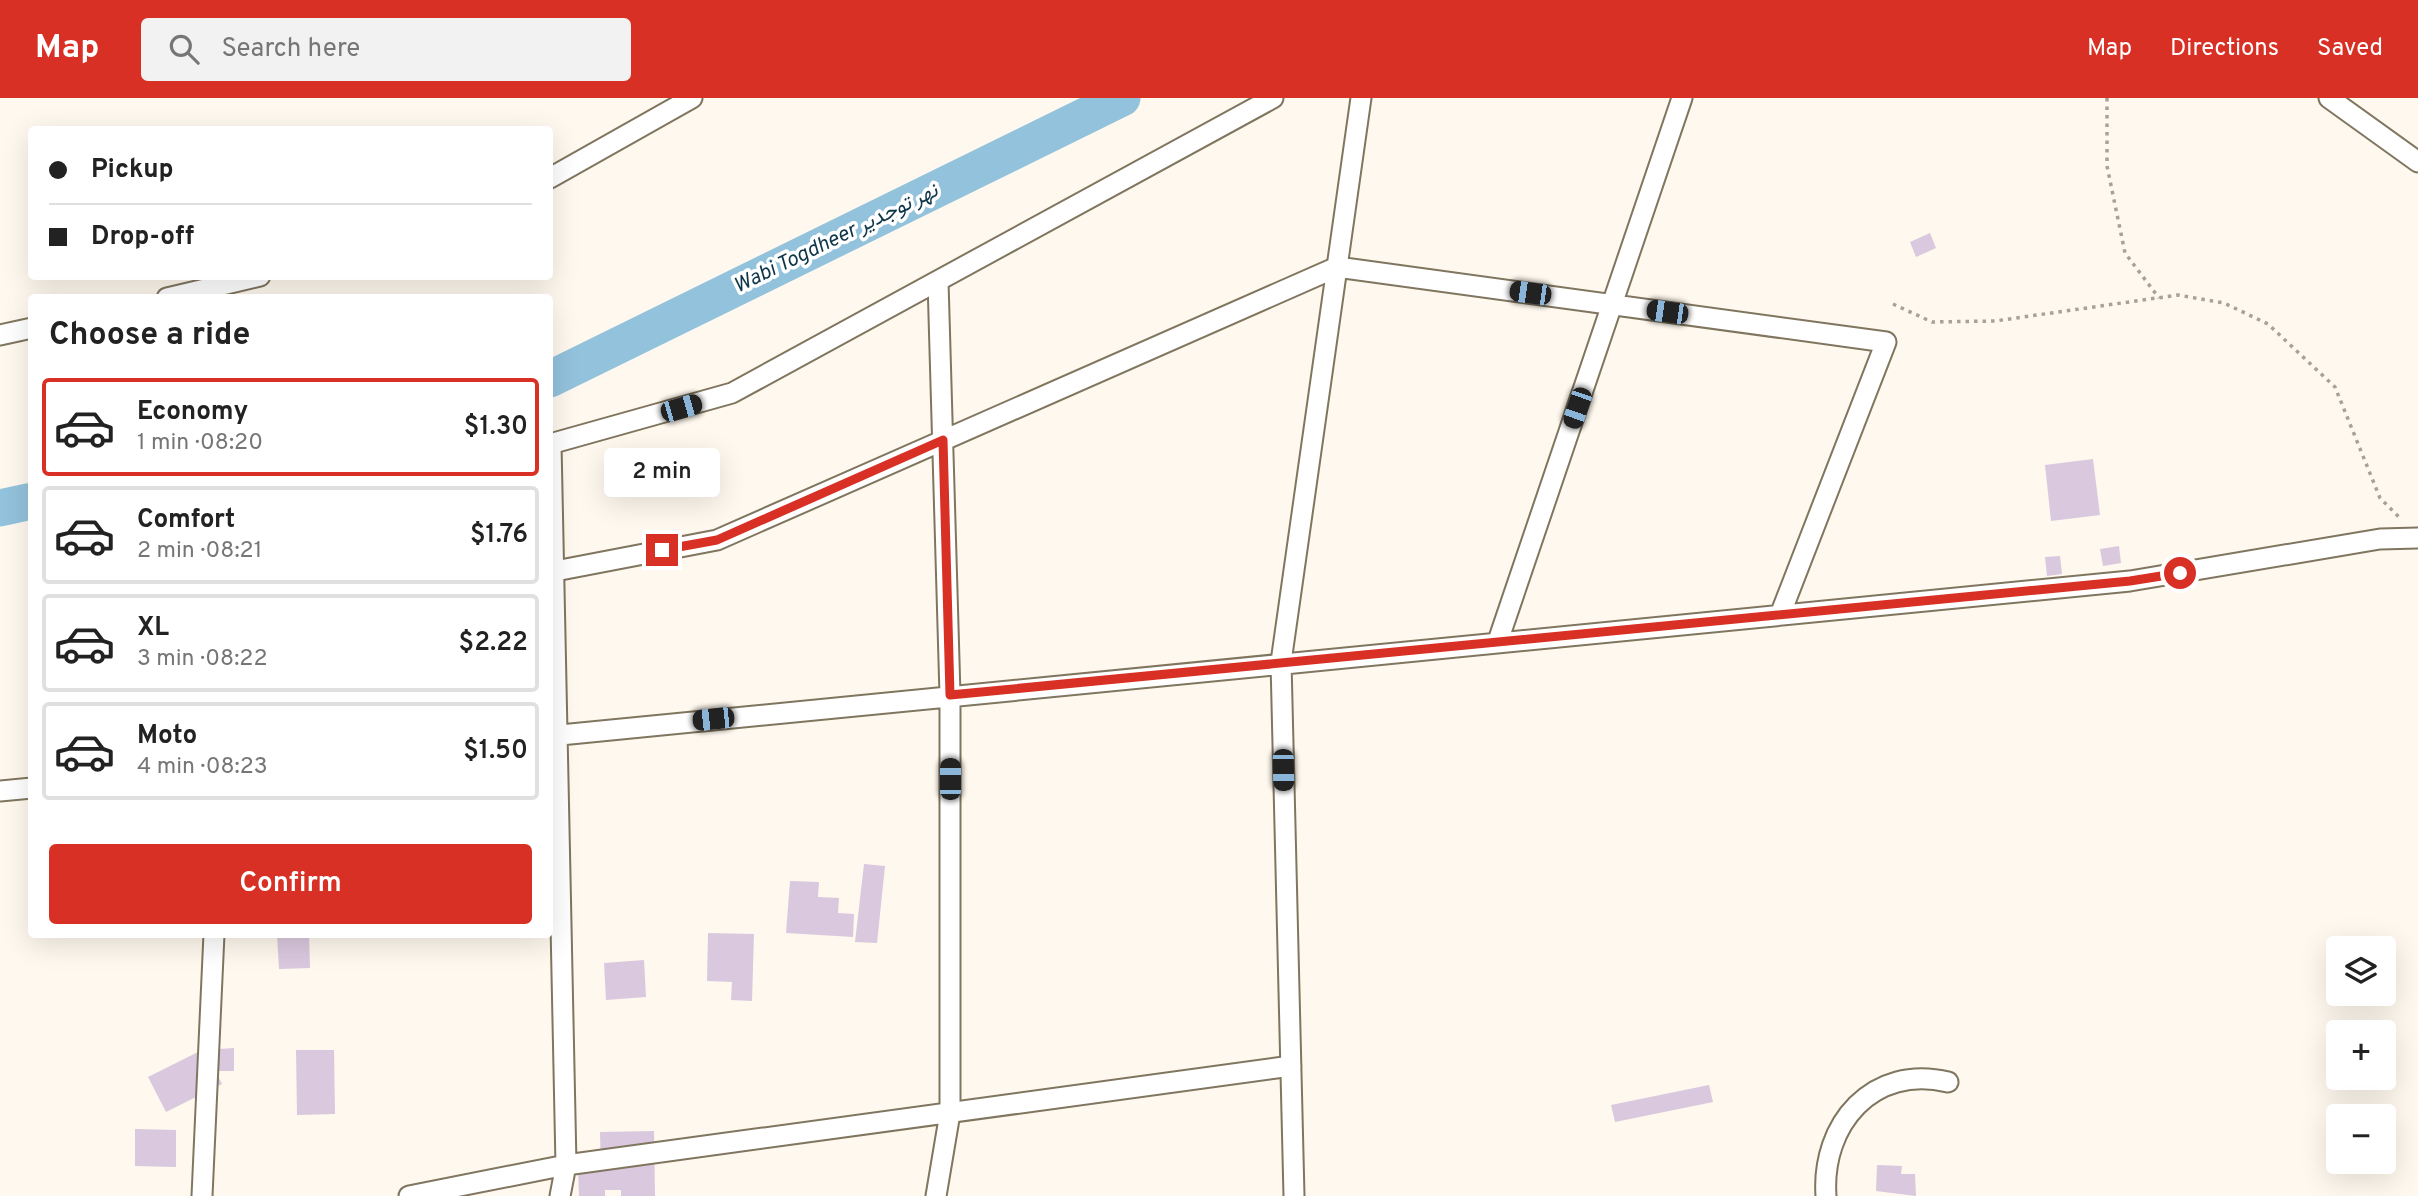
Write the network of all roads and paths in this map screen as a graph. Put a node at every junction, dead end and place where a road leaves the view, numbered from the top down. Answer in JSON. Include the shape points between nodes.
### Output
{"nodes":[{"id":1,"x":692,"y":98,"type":"edge"},
{"id":2,"x":1273,"y":98,"type":"edge"},
{"id":3,"x":1361,"y":98,"type":"edge"},
{"id":4,"x":1682,"y":98,"type":"edge"},
{"id":5,"x":2107,"y":98,"type":"edge"},
{"id":6,"x":2329,"y":98,"type":"edge"},
{"id":7,"x":2418,"y":162,"type":"edge"},
{"id":8,"x":553,"y":176,"type":"edge"},
{"id":9,"x":1337,"y":267,"type":"junction"},
{"id":10,"x":938,"y":281,"type":"junction"},
{"id":11,"x":249,"y":285,"type":"edge"},
{"id":12,"x":192,"y":294,"type":"edge"},
{"id":13,"x":2159,"y":298,"type":"junction"},
{"id":14,"x":1893,"y":304,"type":"dead end"},
{"id":15,"x":1612,"y":305,"type":"junction"},
{"id":16,"x":28,"y":329,"type":"edge"},
{"id":17,"x":0,"y":335,"type":"edge"},
{"id":18,"x":943,"y":440,"type":"junction"},
{"id":19,"x":553,"y":443,"type":"edge"},
{"id":20,"x":2413,"y":533,"type":"edge"},
{"id":21,"x":553,"y":571,"type":"edge"},
{"id":22,"x":1780,"y":615,"type":"junction"},
{"id":23,"x":1498,"y":641,"type":"junction"},
{"id":24,"x":1281,"y":662,"type":"junction"},
{"id":25,"x":950,"y":695,"type":"junction"},
{"id":26,"x":553,"y":735,"type":"edge"},
{"id":27,"x":553,"y":766,"type":"edge"},
{"id":28,"x":28,"y":788,"type":"edge"},
{"id":29,"x":0,"y":791,"type":"edge"},
{"id":30,"x":214,"y":938,"type":"edge"},
{"id":31,"x":1291,"y":1066,"type":"junction"},
{"id":32,"x":1948,"y":1082,"type":"dead end"},
{"id":33,"x":950,"y":1113,"type":"junction"},
{"id":34,"x":566,"y":1165,"type":"junction"},
{"id":35,"x":202,"y":1196,"type":"edge"},
{"id":36,"x":409,"y":1196,"type":"edge"},
{"id":37,"x":560,"y":1196,"type":"edge"},
{"id":38,"x":936,"y":1196,"type":"edge"},
{"id":39,"x":1294,"y":1196,"type":"edge"},
{"id":40,"x":1826,"y":1196,"type":"edge"}],
"edges":[{"from":1,"to":8,"type":"street"},
{"from":2,"to":10,"type":"street"},
{"from":3,"to":9,"type":"street"},
{"from":4,"to":15,"type":"street"},
{"from":5,"to":13,"type":"path","via":[[2107,166],[2125,253]]},
{"from":6,"to":7,"type":"street"},
{"from":9,"to":15,"type":"street"},
{"from":9,"to":18,"type":"street"},
{"from":9,"to":24,"type":"street"},
{"from":10,"to":18,"type":"street"},
{"from":10,"to":19,"type":"street","via":[[732,393]]},
{"from":11,"to":12,"type":"street"},
{"from":13,"to":14,"type":"path","via":[[1995,321],[1932,322]]},
{"from":13,"to":20,"type":"path","via":[[2178,295],[2224,303],[2268,324],[2335,387],[2380,498]]},
{"from":15,"to":22,"type":"street","via":[[1886,342]]},
{"from":15,"to":23,"type":"street"},
{"from":16,"to":17,"type":"street"},
{"from":18,"to":21,"type":"street","via":[[717,540]]},
{"from":18,"to":25,"type":"street"},
{"from":20,"to":22,"type":"street","via":[[2130,581]]},
{"from":22,"to":23,"type":"street"},
{"from":23,"to":24,"type":"street"},
{"from":24,"to":25,"type":"street"},
{"from":24,"to":31,"type":"street"},
{"from":25,"to":26,"type":"street"},
{"from":25,"to":33,"type":"street"},
{"from":27,"to":34,"type":"street"},
{"from":28,"to":29,"type":"street"},
{"from":30,"to":35,"type":"street"},
{"from":31,"to":33,"type":"street"},
{"from":31,"to":39,"type":"street"},
{"from":32,"to":40,"type":"street","via":[[1906,1080],[1859,1102],[1833,1139]]},
{"from":33,"to":34,"type":"street"},
{"from":33,"to":38,"type":"street"},
{"from":34,"to":36,"type":"street"},
{"from":34,"to":37,"type":"street"}]}
